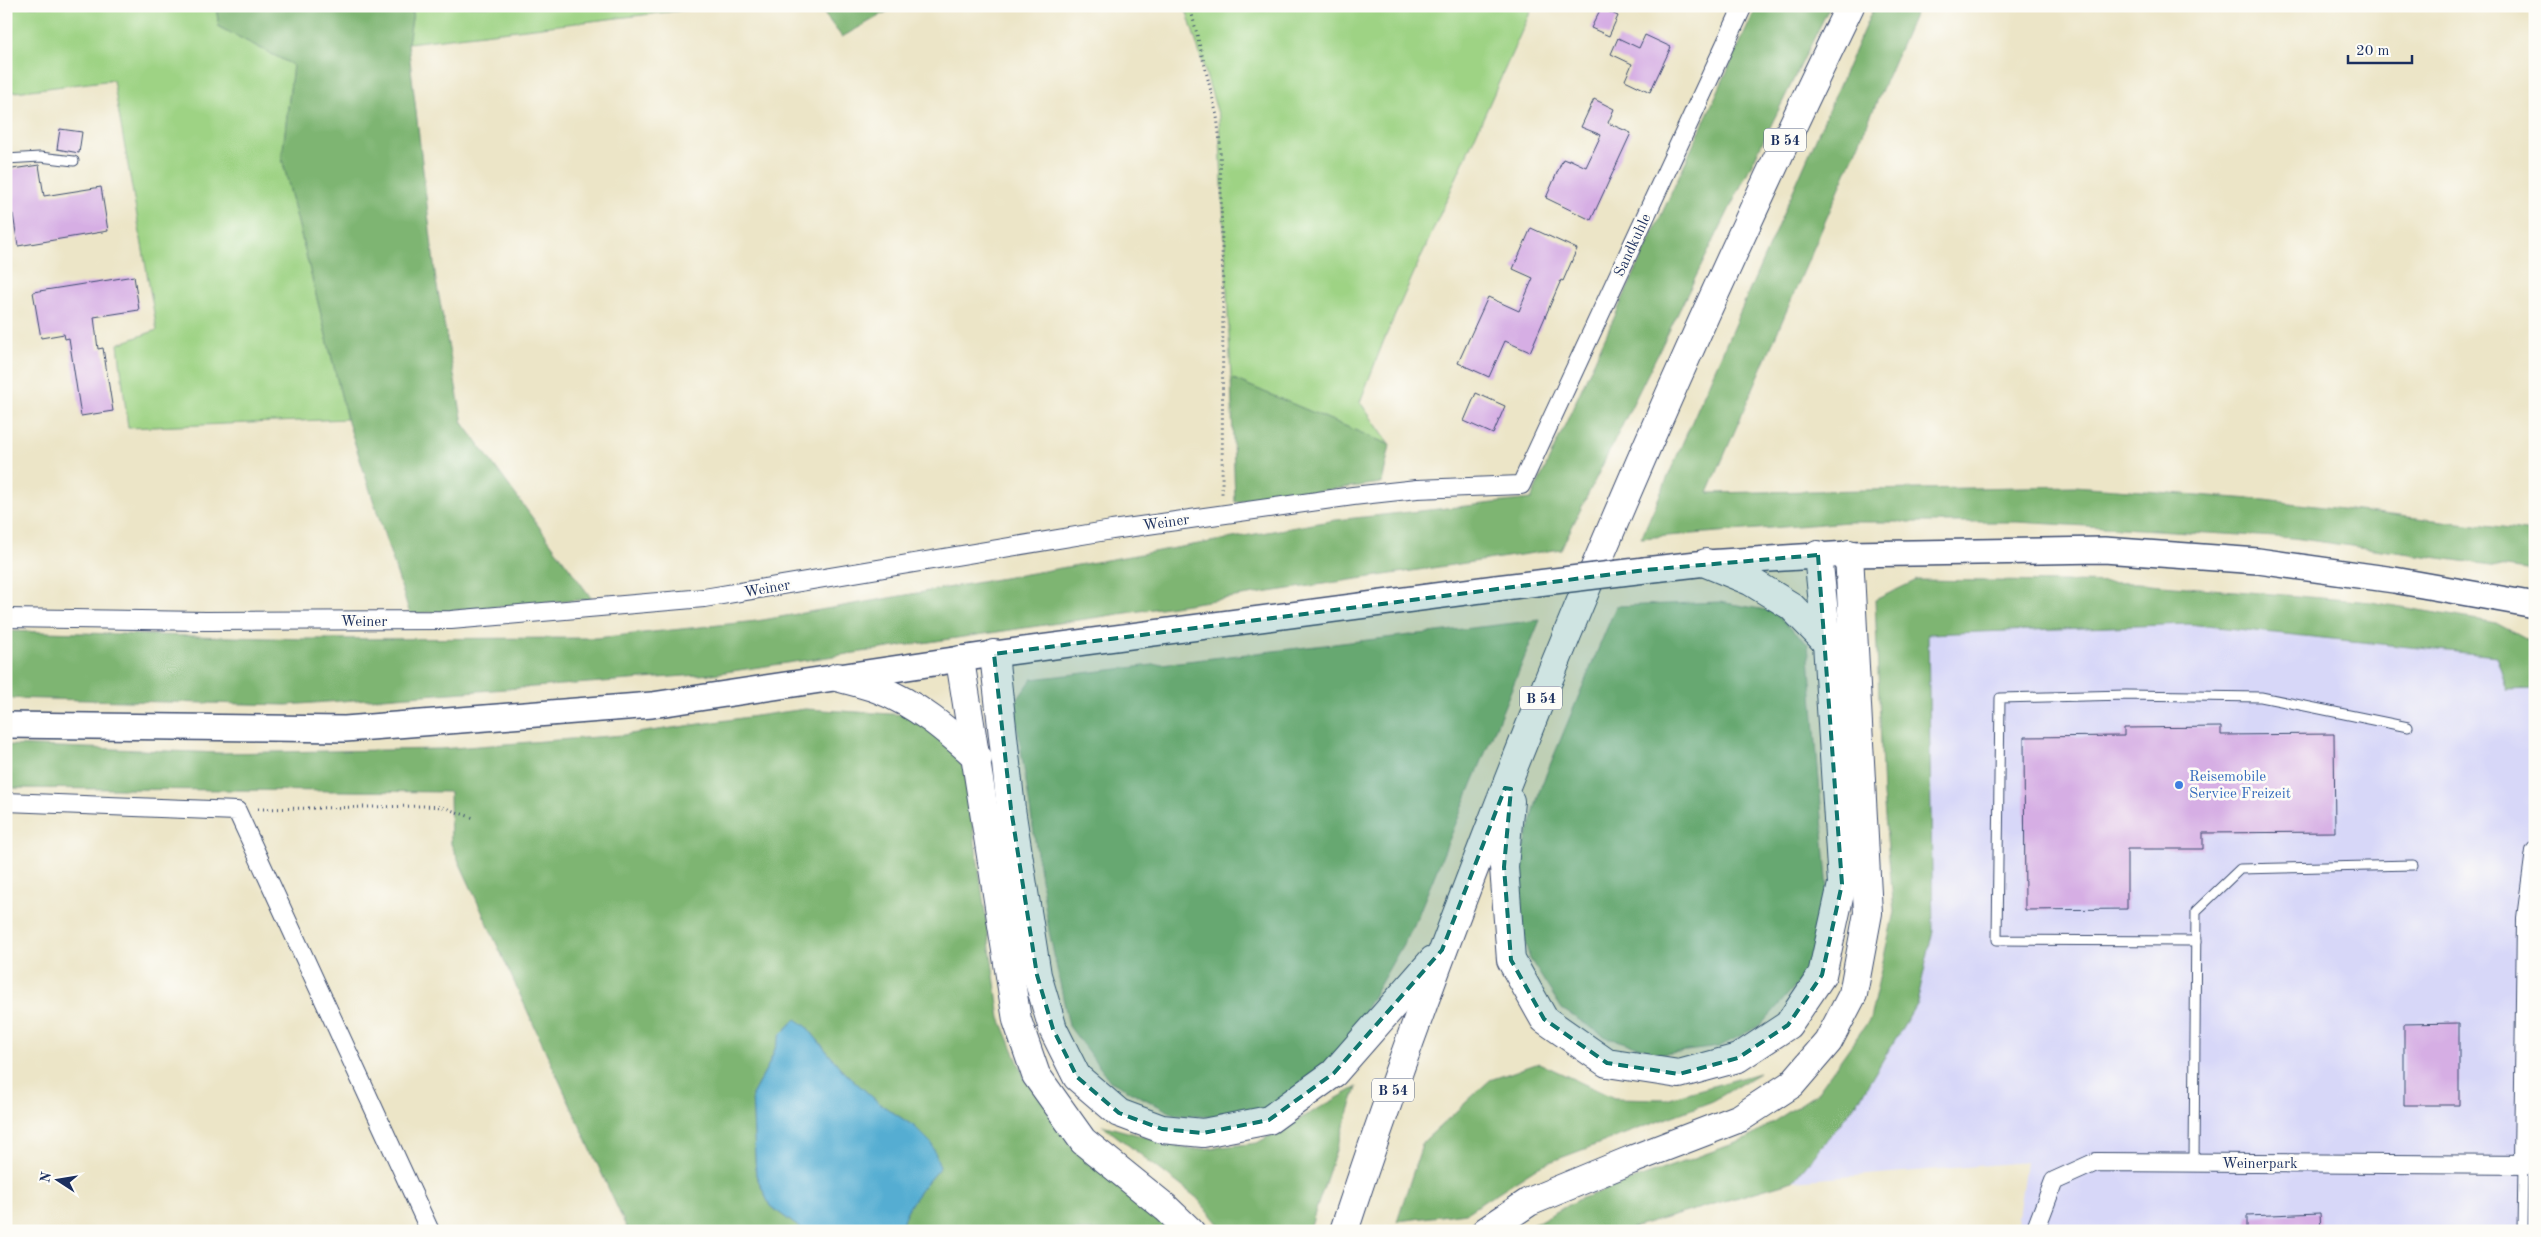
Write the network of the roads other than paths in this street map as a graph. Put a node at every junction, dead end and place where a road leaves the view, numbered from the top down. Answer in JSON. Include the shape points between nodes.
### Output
{"nodes":[{"id":1,"x":1744,"y":6,"type":"edge"},
{"id":2,"x":1850,"y":6,"type":"edge"},
{"id":3,"x":6,"y":159,"type":"edge"},
{"id":4,"x":74,"y":161,"type":"dead end"},
{"id":5,"x":1521,"y":485,"type":"joint"},
{"id":6,"x":1849,"y":554,"type":"junction"},
{"id":7,"x":1818,"y":555,"type":"junction"},
{"id":8,"x":1706,"y":563,"type":"junction"},
{"id":9,"x":2535,"y":605,"type":"edge"},
{"id":10,"x":6,"y":618,"type":"edge"},
{"id":11,"x":1827,"y":643,"type":"junction"},
{"id":12,"x":994,"y":654,"type":"junction"},
{"id":13,"x":960,"y":660,"type":"junction"},
{"id":14,"x":837,"y":677,"type":"junction"},
{"id":15,"x":6,"y":725,"type":"edge"},
{"id":16,"x":2408,"y":727,"type":"dead end"},
{"id":17,"x":978,"y":758,"type":"junction"},
{"id":18,"x":1513,"y":768,"type":"junction"},
{"id":19,"x":6,"y":802,"type":"edge"},
{"id":20,"x":2535,"y":851,"type":"edge"},
{"id":21,"x":2413,"y":865,"type":"dead end"},
{"id":22,"x":2196,"y":941,"type":"junction"},
{"id":23,"x":1442,"y":950,"type":"junction"},
{"id":24,"x":2194,"y":1163,"type":"junction"},
{"id":25,"x":2529,"y":1165,"type":"edge"},
{"id":26,"x":430,"y":1231,"type":"edge"},
{"id":27,"x":1190,"y":1231,"type":"edge"},
{"id":28,"x":1344,"y":1231,"type":"edge"},
{"id":29,"x":1486,"y":1231,"type":"edge"},
{"id":30,"x":2035,"y":1231,"type":"edge"},
{"id":31,"x":2522,"y":1231,"type":"edge"}],
"edges":[{"from":1,"to":5,"type":"street","name":"Sandkuhle"},
{"from":2,"to":18,"type":"highway","number":"B 54","via":[[1718,283],[1619,509]]},
{"from":3,"to":4,"type":"lane","via":[[40,157]]},
{"from":5,"to":10,"type":"street","name":"Weiner","via":[[1416,488],[1112,530],[704,598],[461,620]]},
{"from":6,"to":7,"type":"main road"},
{"from":6,"to":9,"type":"main road","via":[[2104,550],[2258,561],[2394,580]]},
{"from":6,"to":29,"type":"highway","via":[[1868,913],[1853,994],[1828,1042],[1792,1084],[1740,1118],[1529,1202]]},
{"from":7,"to":8,"type":"main road"},
{"from":7,"to":11,"type":"highway"},
{"from":8,"to":11,"type":"highway","via":[[1750,581],[1791,606]]},
{"from":8,"to":12,"type":"main road","bridge":true},
{"from":11,"to":18,"type":"highway","via":[[1842,884],[1822,975],[1788,1024],[1738,1058],[1679,1074],[1607,1063],[1544,1019],[1510,960],[1504,868]]},
{"from":12,"to":13,"type":"main road"},
{"from":12,"to":23,"type":"highway","via":[[1011,808],[1037,975],[1053,1028],[1077,1077],[1119,1113],[1162,1129],[1203,1133],[1269,1120],[1334,1073]]},
{"from":13,"to":14,"type":"main road"},
{"from":13,"to":17,"type":"highway"},
{"from":14,"to":15,"type":"main road","via":[[652,705],[345,729]]},
{"from":14,"to":17,"type":"highway","via":[[878,689],[908,704],[945,728]]},
{"from":16,"to":22,"type":"lane","via":[[2262,697],[2126,694],[2000,698],[1997,940]]},
{"from":17,"to":27,"type":"highway","via":[[1017,1020],[1036,1075],[1083,1142]]},
{"from":18,"to":23,"type":"highway","number":"B 54"},
{"from":19,"to":26,"type":"street","via":[[237,811]]},
{"from":20,"to":25,"type":"street","via":[[2526,918]]},
{"from":21,"to":22,"type":"lane","via":[[2240,869],[2196,911]]},
{"from":22,"to":24,"type":"lane"},
{"from":23,"to":28,"type":"highway","number":"B 54"},
{"from":24,"to":25,"type":"street","name":"Weinerpark"},
{"from":24,"to":30,"type":"street","name":"Weinerpark","via":[[2096,1162],[2054,1181]]},
{"from":25,"to":31,"type":"lane"}]}
